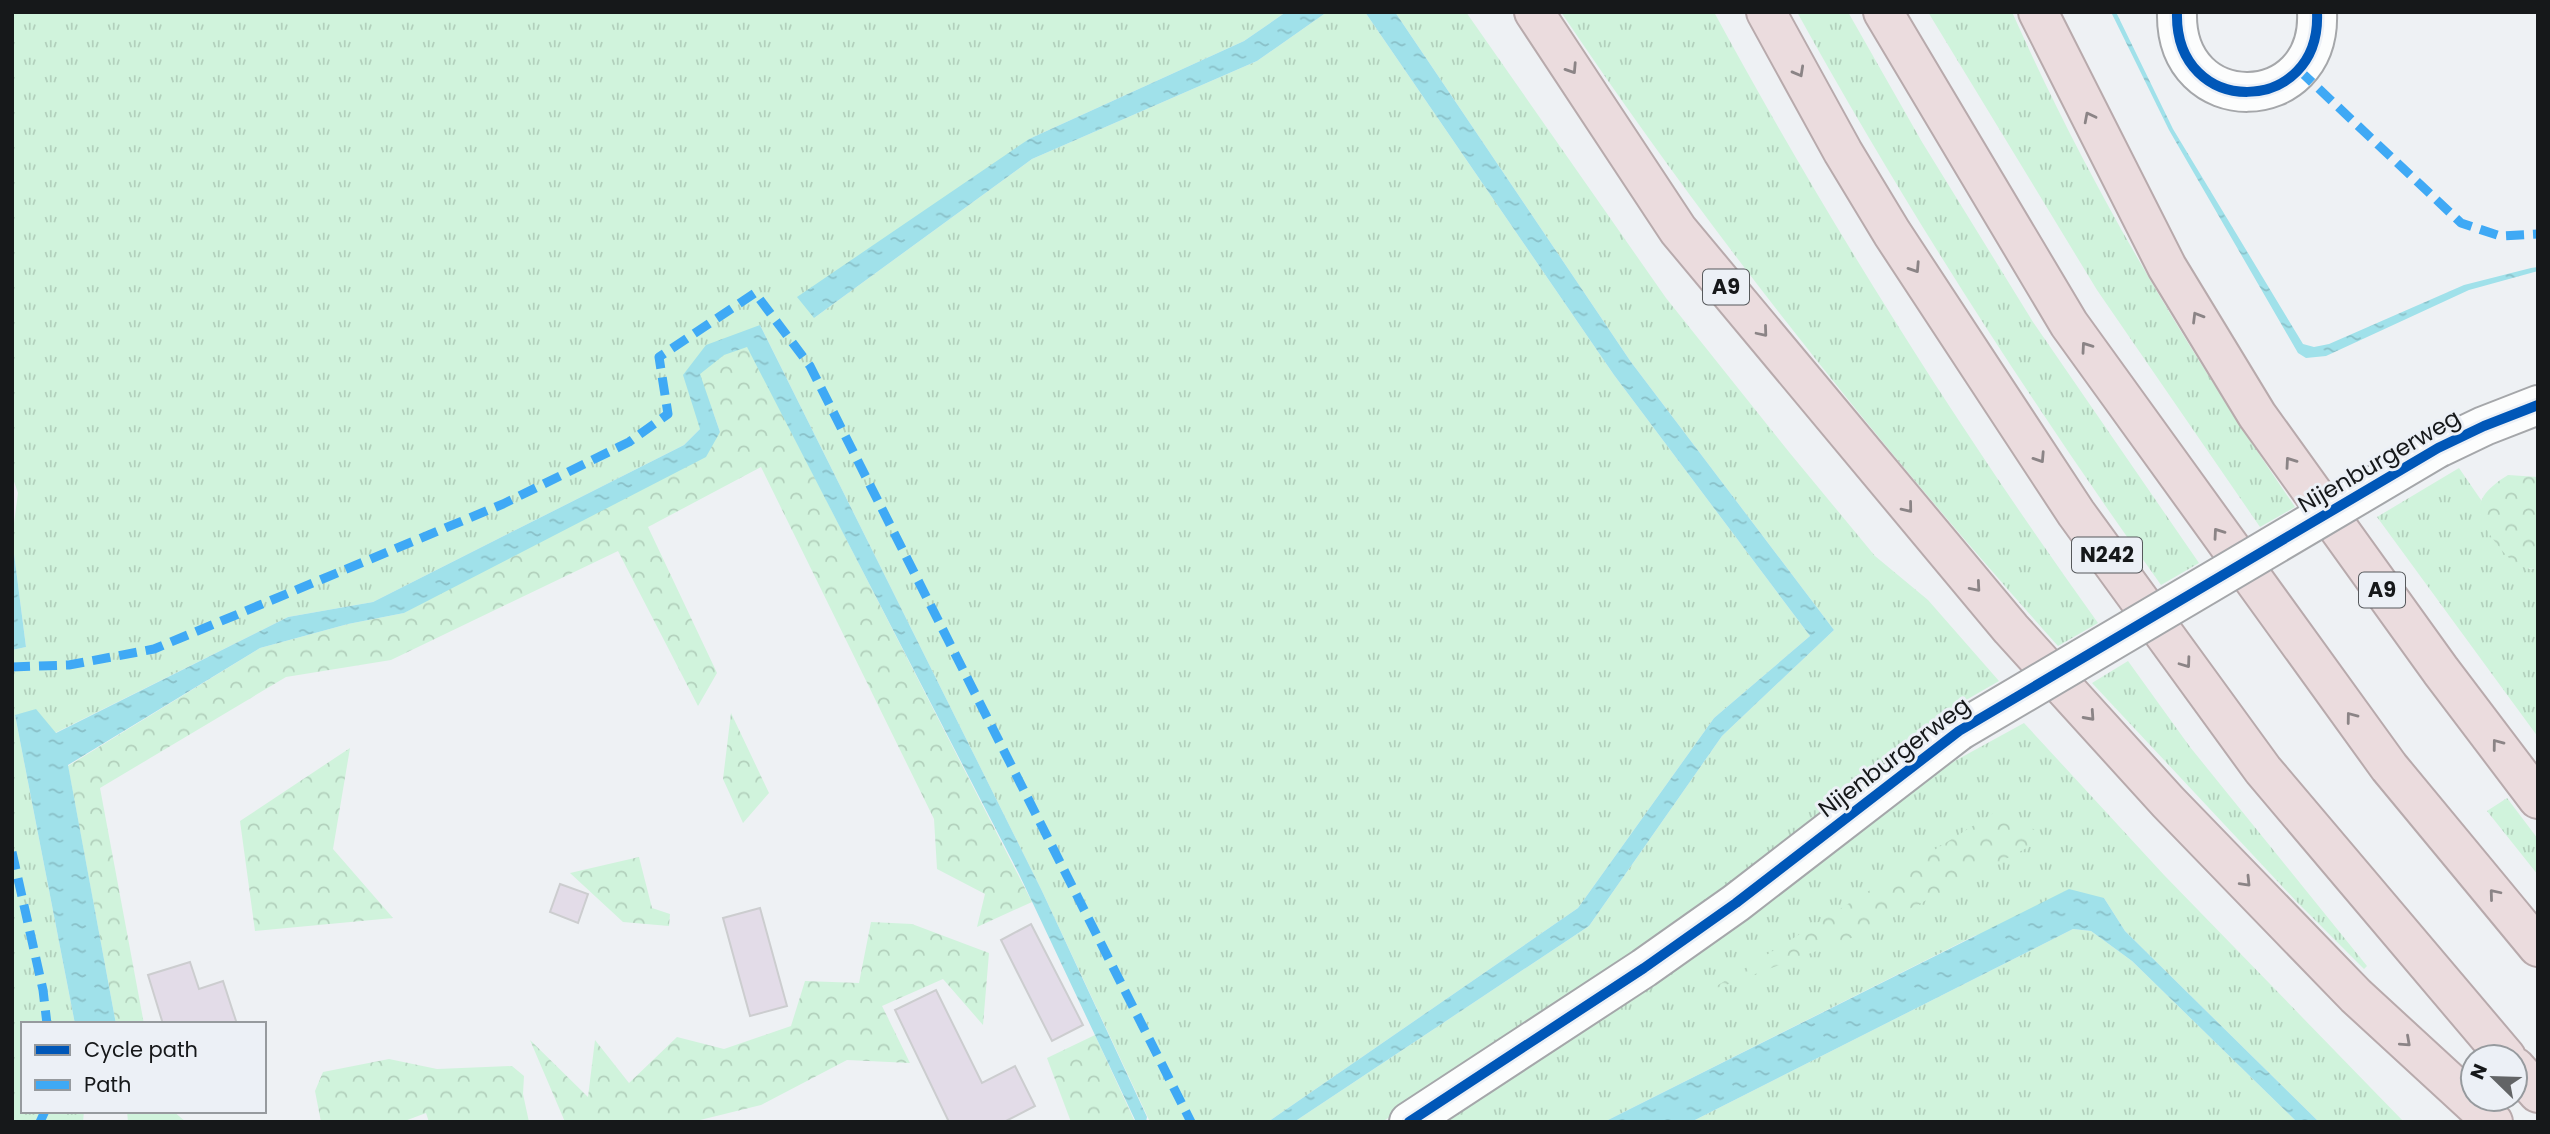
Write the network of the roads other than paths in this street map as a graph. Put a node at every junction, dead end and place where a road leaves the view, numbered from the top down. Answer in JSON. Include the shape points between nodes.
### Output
{"nodes":[{"id":1,"x":1534,"y":12,"type":"edge"},
{"id":2,"x":1766,"y":12,"type":"edge"},
{"id":3,"x":1883,"y":12,"type":"edge"},
{"id":4,"x":2038,"y":12,"type":"edge"},
{"id":5,"x":2177,"y":12,"type":"edge"},
{"id":6,"x":2317,"y":12,"type":"edge"},
{"id":7,"x":2538,"y":405,"type":"edge"},
{"id":8,"x":2538,"y":799,"type":"edge"},
{"id":9,"x":2538,"y":947,"type":"edge"},
{"id":10,"x":2494,"y":1043,"type":"edge"},
{"id":11,"x":1409,"y":1122,"type":"edge"},
{"id":12,"x":2493,"y":1122,"type":"edge"}],
"edges":[{"from":1,"to":12,"type":"highway","number":"A9","one_way":true,"via":[[1678,230],[2011,629],[2168,802],[2356,996]]},
{"from":2,"to":10,"type":"highway","number":"N242","one_way":true,"via":[[1892,233],[2076,513],[2263,770]]},
{"from":9,"to":3,"type":"highway","one_way":true,"via":[[2389,767],[2069,324]]},
{"from":8,"to":4,"type":"highway","number":"A9","one_way":true,"via":[[2257,415],[2167,267]]},
{"from":5,"to":6,"type":"street","via":[[2180,48],[2190,65],[2204,79],[2240,93],[2281,84],[2299,70],[2312,51]]},
{"from":7,"to":11,"type":"street","name":"Nijenburgerweg","bridge":true,"via":[[2438,449],[1959,730],[1726,910]]}]}
